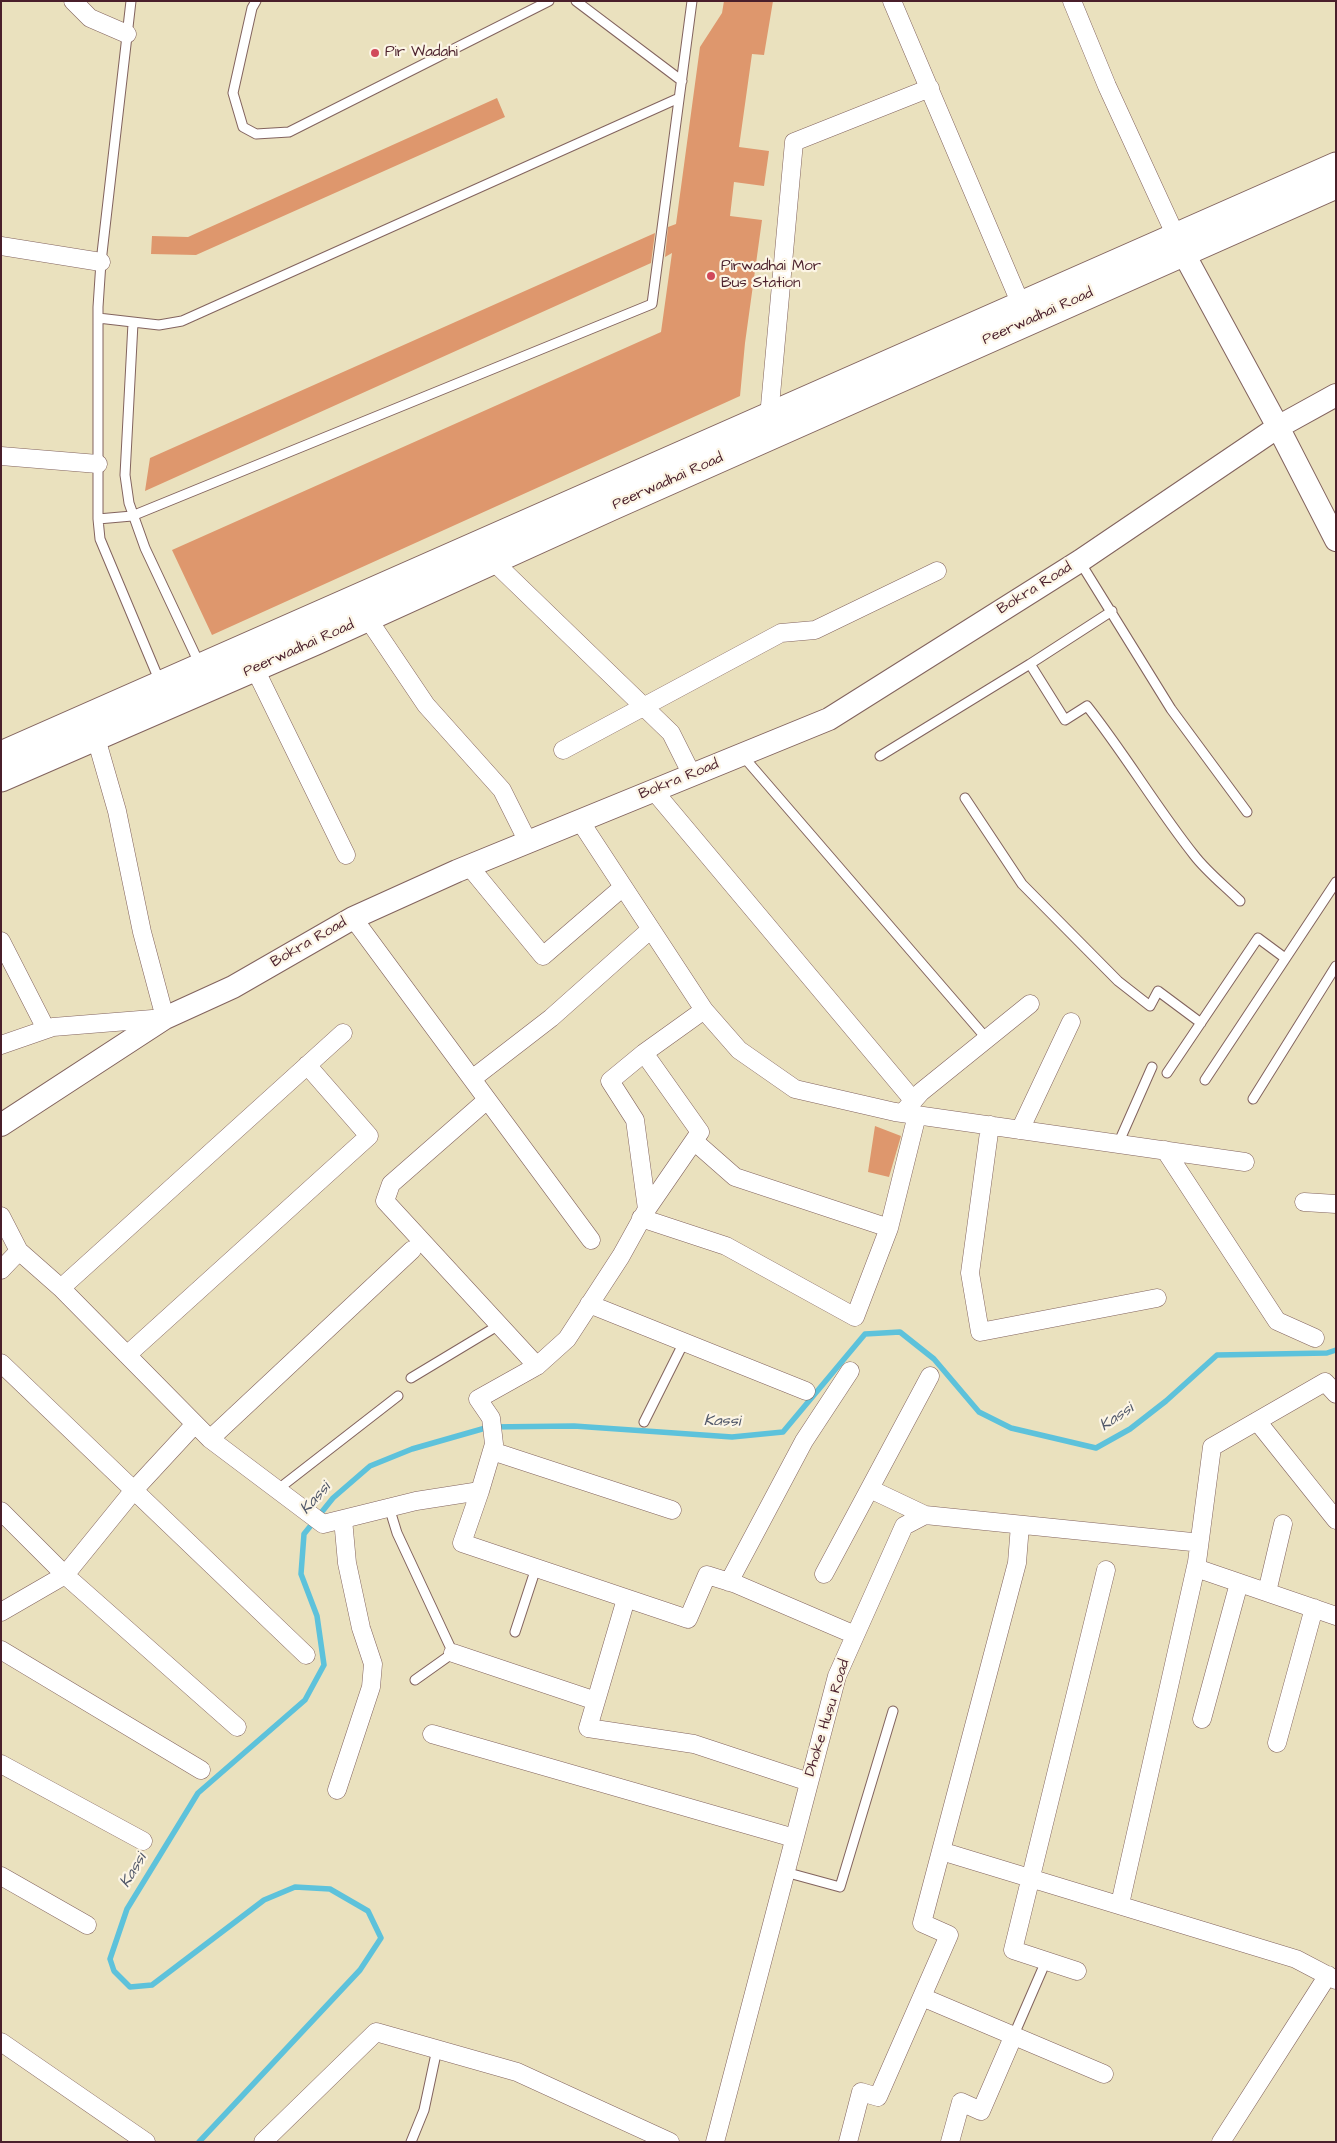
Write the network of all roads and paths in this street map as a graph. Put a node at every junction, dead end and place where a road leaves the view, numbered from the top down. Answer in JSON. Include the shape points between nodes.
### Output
{"nodes":[{"id":1,"x":73,"y":1,"type":"edge"},
{"id":2,"x":131,"y":1,"type":"edge"},
{"id":3,"x":256,"y":1,"type":"edge"},
{"id":4,"x":549,"y":1,"type":"edge"},
{"id":5,"x":576,"y":1,"type":"edge"},
{"id":6,"x":692,"y":1,"type":"edge"},
{"id":7,"x":892,"y":1,"type":"edge"},
{"id":8,"x":1072,"y":1,"type":"edge"},
{"id":9,"x":127,"y":34,"type":"junction"},
{"id":10,"x":682,"y":82,"type":"junction"},
{"id":11,"x":930,"y":88,"type":"junction"},
{"id":12,"x":680,"y":98,"type":"junction"},
{"id":13,"x":1336,"y":165,"type":"edge"},
{"id":14,"x":1336,"y":186,"type":"edge"},
{"id":15,"x":1180,"y":245,"type":"junction"},
{"id":16,"x":1,"y":246,"type":"edge"},
{"id":17,"x":101,"y":262,"type":"junction"},
{"id":18,"x":1025,"y":313,"type":"junction"},
{"id":19,"x":98,"y":318,"type":"junction"},
{"id":20,"x":133,"y":322,"type":"junction"},
{"id":21,"x":1336,"y":395,"type":"edge"},
{"id":22,"x":769,"y":416,"type":"junction"},
{"id":23,"x":1278,"y":427,"type":"junction"},
{"id":24,"x":1,"y":456,"type":"edge"},
{"id":25,"x":98,"y":464,"type":"junction"},
{"id":26,"x":132,"y":516,"type":"junction"},
{"id":27,"x":98,"y":519,"type":"junction"},
{"id":28,"x":1333,"y":530,"type":"edge"},
{"id":29,"x":493,"y":561,"type":"junction"},
{"id":30,"x":1080,"y":561,"type":"junction"},
{"id":31,"x":938,"y":570,"type":"dead end"},
{"id":32,"x":1112,"y":611,"type":"junction"},
{"id":33,"x":368,"y":619,"type":"junction"},
{"id":34,"x":1030,"y":664,"type":"junction"},
{"id":35,"x":255,"y":668,"type":"junction"},
{"id":36,"x":206,"y":677,"type":"junction"},
{"id":37,"x":165,"y":694,"type":"junction"},
{"id":38,"x":643,"y":706,"type":"junction"},
{"id":39,"x":96,"y":738,"type":"junction"},
{"id":40,"x":563,"y":750,"type":"dead end"},
{"id":41,"x":1,"y":754,"type":"edge"},
{"id":42,"x":742,"y":755,"type":"junction"},
{"id":43,"x":880,"y":756,"type":"dead end"},
{"id":44,"x":692,"y":775,"type":"junction"},
{"id":45,"x":1,"y":779,"type":"edge"},
{"id":46,"x":654,"y":791,"type":"junction"},
{"id":47,"x":965,"y":798,"type":"dead end"},
{"id":48,"x":1247,"y":812,"type":"dead end"},
{"id":49,"x":580,"y":821,"type":"junction"},
{"id":50,"x":528,"y":842,"type":"junction"},
{"id":51,"x":346,"y":855,"type":"dead end"},
{"id":52,"x":469,"y":866,"type":"junction"},
{"id":53,"x":1336,"y":882,"type":"edge"},
{"id":54,"x":623,"y":886,"type":"junction"},
{"id":55,"x":1240,"y":901,"type":"dead end"},
{"id":56,"x":353,"y":918,"type":"junction"},
{"id":57,"x":651,"y":929,"type":"junction"},
{"id":58,"x":1,"y":941,"type":"edge"},
{"id":59,"x":1286,"y":958,"type":"junction"},
{"id":60,"x":1336,"y":966,"type":"edge"},
{"id":61,"x":1030,"y":1004,"type":"dead end"},
{"id":62,"x":704,"y":1010,"type":"junction"},
{"id":63,"x":165,"y":1018,"type":"junction"},
{"id":64,"x":1071,"y":1022,"type":"dead end"},
{"id":65,"x":1201,"y":1023,"type":"junction"},
{"id":66,"x":46,"y":1029,"type":"junction"},
{"id":67,"x":343,"y":1033,"type":"dead end"},
{"id":68,"x":987,"y":1039,"type":"junction"},
{"id":69,"x":1,"y":1045,"type":"edge"},
{"id":70,"x":644,"y":1053,"type":"junction"},
{"id":71,"x":307,"y":1065,"type":"junction"},
{"id":72,"x":1152,"y":1067,"type":"dead end"},
{"id":73,"x":1168,"y":1073,"type":"dead end"},
{"id":74,"x":472,"y":1079,"type":"junction"},
{"id":75,"x":1205,"y":1080,"type":"dead end"},
{"id":76,"x":1254,"y":1099,"type":"dead end"},
{"id":77,"x":487,"y":1100,"type":"junction"},
{"id":78,"x":911,"y":1110,"type":"junction"},
{"id":79,"x":1,"y":1125,"type":"edge"},
{"id":80,"x":990,"y":1125,"type":"junction"},
{"id":81,"x":1020,"y":1130,"type":"junction"},
{"id":82,"x":694,"y":1141,"type":"junction"},
{"id":83,"x":1118,"y":1144,"type":"junction"},
{"id":84,"x":1165,"y":1150,"type":"junction"},
{"id":85,"x":1245,"y":1162,"type":"dead end"},
{"id":86,"x":1304,"y":1202,"type":"dead end"},
{"id":87,"x":1336,"y":1204,"type":"edge"},
{"id":88,"x":644,"y":1214,"type":"junction"},
{"id":89,"x":1,"y":1216,"type":"edge"},
{"id":90,"x":889,"y":1228,"type":"junction"},
{"id":91,"x":591,"y":1240,"type":"dead end"},
{"id":92,"x":412,"y":1250,"type":"dead end"},
{"id":93,"x":20,"y":1251,"type":"junction"},
{"id":94,"x":1,"y":1270,"type":"edge"},
{"id":95,"x":61,"y":1288,"type":"junction"},
{"id":96,"x":1157,"y":1298,"type":"dead end"},
{"id":97,"x":589,"y":1304,"type":"junction"},
{"id":98,"x":499,"y":1326,"type":"junction"},
{"id":99,"x":1315,"y":1338,"type":"dead end"},
{"id":100,"x":684,"y":1342,"type":"junction"},
{"id":101,"x":127,"y":1355,"type":"junction"},
{"id":102,"x":1,"y":1363,"type":"edge"},
{"id":103,"x":537,"y":1366,"type":"junction"},
{"id":104,"x":850,"y":1371,"type":"dead end"},
{"id":105,"x":930,"y":1376,"type":"dead end"},
{"id":106,"x":412,"y":1378,"type":"dead end"},
{"id":107,"x":806,"y":1391,"type":"dead end"},
{"id":108,"x":1336,"y":1394,"type":"edge"},
{"id":109,"x":398,"y":1396,"type":"dead end"},
{"id":110,"x":1257,"y":1421,"type":"junction"},
{"id":111,"x":644,"y":1422,"type":"dead end"},
{"id":112,"x":195,"y":1424,"type":"junction"},
{"id":113,"x":210,"y":1439,"type":"junction"},
{"id":114,"x":492,"y":1451,"type":"junction"},
{"id":115,"x":870,"y":1489,"type":"junction"},
{"id":116,"x":134,"y":1490,"type":"junction"},
{"id":117,"x":277,"y":1490,"type":"junction"},
{"id":118,"x":480,"y":1491,"type":"junction"},
{"id":119,"x":389,"y":1508,"type":"junction"},
{"id":120,"x":1,"y":1510,"type":"edge"},
{"id":121,"x":672,"y":1510,"type":"dead end"},
{"id":122,"x":925,"y":1515,"type":"junction"},
{"id":123,"x":344,"y":1519,"type":"junction"},
{"id":124,"x":1336,"y":1520,"type":"edge"},
{"id":125,"x":1283,"y":1524,"type":"dead end"},
{"id":126,"x":1020,"y":1525,"type":"junction"},
{"id":127,"x":1192,"y":1542,"type":"dead end"},
{"id":128,"x":536,"y":1568,"type":"junction"},
{"id":129,"x":1196,"y":1568,"type":"junction"},
{"id":130,"x":1106,"y":1570,"type":"dead end"},
{"id":131,"x":824,"y":1574,"type":"dead end"},
{"id":132,"x":65,"y":1575,"type":"junction"},
{"id":133,"x":728,"y":1582,"type":"junction"},
{"id":134,"x":1238,"y":1583,"type":"junction"},
{"id":135,"x":1267,"y":1592,"type":"junction"},
{"id":136,"x":626,"y":1598,"type":"junction"},
{"id":137,"x":1314,"y":1608,"type":"junction"},
{"id":138,"x":1,"y":1612,"type":"edge"},
{"id":139,"x":1336,"y":1616,"type":"edge"},
{"id":140,"x":515,"y":1632,"type":"dead end"},
{"id":141,"x":855,"y":1635,"type":"junction"},
{"id":142,"x":1,"y":1650,"type":"edge"},
{"id":143,"x":453,"y":1653,"type":"junction"},
{"id":144,"x":306,"y":1655,"type":"dead end"},
{"id":145,"x":414,"y":1680,"type":"dead end"},
{"id":146,"x":596,"y":1701,"type":"junction"},
{"id":147,"x":893,"y":1711,"type":"dead end"},
{"id":148,"x":1202,"y":1720,"type":"dead end"},
{"id":149,"x":237,"y":1727,"type":"dead end"},
{"id":150,"x":432,"y":1734,"type":"dead end"},
{"id":151,"x":1276,"y":1743,"type":"dead end"},
{"id":152,"x":1,"y":1764,"type":"edge"},
{"id":153,"x":201,"y":1770,"type":"dead end"},
{"id":154,"x":809,"y":1782,"type":"junction"},
{"id":155,"x":337,"y":1790,"type":"dead end"},
{"id":156,"x":794,"y":1838,"type":"junction"},
{"id":157,"x":142,"y":1841,"type":"dead end"},
{"id":158,"x":941,"y":1852,"type":"junction"},
{"id":159,"x":785,"y":1872,"type":"junction"},
{"id":160,"x":1,"y":1876,"type":"edge"},
{"id":161,"x":1031,"y":1878,"type":"junction"},
{"id":162,"x":1120,"y":1904,"type":"junction"},
{"id":163,"x":86,"y":1925,"type":"dead end"},
{"id":164,"x":1046,"y":1961,"type":"junction"},
{"id":165,"x":1077,"y":1971,"type":"dead end"},
{"id":166,"x":1332,"y":1977,"type":"edge"},
{"id":167,"x":922,"y":1997,"type":"junction"},
{"id":168,"x":1013,"y":2037,"type":"junction"},
{"id":169,"x":1,"y":2042,"type":"edge"},
{"id":170,"x":437,"y":2050,"type":"junction"},
{"id":171,"x":1104,"y":2074,"type":"dead end"},
{"id":172,"x":146,"y":2142,"type":"edge"},
{"id":173,"x":263,"y":2142,"type":"edge"},
{"id":174,"x":411,"y":2142,"type":"edge"},
{"id":175,"x":670,"y":2142,"type":"edge"},
{"id":176,"x":715,"y":2142,"type":"edge"},
{"id":177,"x":848,"y":2142,"type":"edge"},
{"id":178,"x":950,"y":2142,"type":"edge"},
{"id":179,"x":1221,"y":2142,"type":"edge"}],
"edges":[{"from":1,"to":9,"type":"street","via":[[90,18]]},
{"from":2,"to":9,"type":"lane"},
{"from":3,"to":4,"type":"lane","via":[[233,92],[243,127],[256,134],[289,132]]},
{"from":5,"to":10,"type":"lane"},
{"from":6,"to":10,"type":"lane"},
{"from":7,"to":11,"type":"street"},
{"from":8,"to":15,"type":"street"},
{"from":9,"to":17,"type":"lane"},
{"from":10,"to":12,"type":"lane"},
{"from":11,"to":18,"type":"street"},
{"from":11,"to":22,"type":"street","via":[[794,142]]},
{"from":12,"to":20,"type":"lane","via":[[182,321],[159,325]]},
{"from":12,"to":26,"type":"lane","via":[[652,304]]},
{"from":13,"to":15,"type":"main road"},
{"from":14,"to":15,"type":"main road","name":"Peerwadhai Road"},
{"from":15,"to":18,"type":"main road","name":"Peerwadhai Road"},
{"from":15,"to":23,"type":"street"},
{"from":16,"to":17,"type":"street"},
{"from":17,"to":19,"type":"lane"},
{"from":18,"to":22,"type":"main road"},
{"from":18,"to":29,"type":"main road","name":"Peerwadhai Road"},
{"from":19,"to":20,"type":"lane"},
{"from":19,"to":25,"type":"lane"},
{"from":20,"to":26,"type":"lane","via":[[125,475]]},
{"from":21,"to":23,"type":"street","name":"Bokra Road"},
{"from":22,"to":36,"type":"main road"},
{"from":23,"to":28,"type":"street"},
{"from":23,"to":30,"type":"street","name":"Bokra Road"},
{"from":24,"to":25,"type":"street"},
{"from":25,"to":27,"type":"lane"},
{"from":26,"to":27,"type":"lane"},
{"from":26,"to":36,"type":"lane"},
{"from":27,"to":37,"type":"lane","via":[[100,539]]},
{"from":29,"to":33,"type":"main road","name":"Peerwadhai Road"},
{"from":29,"to":38,"type":"street"},
{"from":30,"to":32,"type":"lane"},
{"from":30,"to":42,"type":"street","name":"Bokra Road","via":[[829,719]]},
{"from":31,"to":38,"type":"street","via":[[815,630],[781,633]]},
{"from":32,"to":34,"type":"lane"},
{"from":32,"to":48,"type":"lane","via":[[1171,709]]},
{"from":33,"to":35,"type":"main road","name":"Peerwadhai Road"},
{"from":33,"to":50,"type":"street","via":[[426,705],[502,790]]},
{"from":34,"to":43,"type":"lane"},
{"from":34,"to":55,"type":"lane","via":[[1065,720],[1087,706],[1195,857]]},
{"from":35,"to":36,"type":"main road","name":"Peerwadhai Road"},
{"from":35,"to":51,"type":"street"},
{"from":36,"to":37,"type":"main road","name":"Peerwadhai Road"},
{"from":37,"to":39,"type":"main road","name":"Peerwadhai Road"},
{"from":37,"to":41,"type":"main road"},
{"from":38,"to":40,"type":"street"},
{"from":38,"to":44,"type":"street","via":[[671,733]]},
{"from":39,"to":45,"type":"main road","name":"Peerwadhai Road"},
{"from":39,"to":63,"type":"street","via":[[117,811],[142,932]]},
{"from":42,"to":44,"type":"street","name":"Bokra Road"},
{"from":42,"to":68,"type":"lane"},
{"from":44,"to":46,"type":"street","name":"Bokra Road"},
{"from":46,"to":49,"type":"street","name":"Bokra Road"},
{"from":46,"to":78,"type":"street"},
{"from":47,"to":65,"type":"lane","via":[[1022,884],[1118,981],[1150,1006],[1158,991]]},
{"from":49,"to":50,"type":"street","name":"Bokra Road"},
{"from":49,"to":54,"type":"street"},
{"from":50,"to":52,"type":"street","name":"Bokra Road"},
{"from":52,"to":54,"type":"street","via":[[543,956]]},
{"from":52,"to":56,"type":"street","name":"Bokra Road"},
{"from":53,"to":59,"type":"lane"},
{"from":54,"to":57,"type":"street"},
{"from":56,"to":63,"type":"street","name":"Bokra Road","via":[[233,987]]},
{"from":56,"to":74,"type":"street"},
{"from":57,"to":62,"type":"street"},
{"from":57,"to":74,"type":"street","via":[[550,1018]]},
{"from":58,"to":66,"type":"street"},
{"from":59,"to":65,"type":"lane","via":[[1258,938]]},
{"from":59,"to":75,"type":"lane"},
{"from":60,"to":76,"type":"lane"},
{"from":61,"to":68,"type":"street"},
{"from":62,"to":70,"type":"street"},
{"from":62,"to":78,"type":"street","via":[[739,1050],[795,1089]]},
{"from":63,"to":66,"type":"street"},
{"from":63,"to":79,"type":"street","name":"Bokra Road"},
{"from":64,"to":81,"type":"street"},
{"from":65,"to":73,"type":"lane"},
{"from":66,"to":69,"type":"street"},
{"from":67,"to":71,"type":"street"},
{"from":68,"to":78,"type":"street","via":[[921,1092]]},
{"from":70,"to":82,"type":"street","via":[[700,1132]]},
{"from":70,"to":88,"type":"street","via":[[610,1081],[635,1120]]},
{"from":71,"to":95,"type":"street"},
{"from":71,"to":101,"type":"street","via":[[369,1136]]},
{"from":72,"to":83,"type":"lane"},
{"from":74,"to":77,"type":"street"},
{"from":77,"to":91,"type":"street"},
{"from":77,"to":98,"type":"street","via":[[391,1184],[385,1201]]},
{"from":78,"to":80,"type":"street"},
{"from":78,"to":90,"type":"street"},
{"from":80,"to":81,"type":"street"},
{"from":80,"to":96,"type":"street","via":[[970,1273],[980,1332]]},
{"from":81,"to":83,"type":"street"},
{"from":82,"to":88,"type":"street"},
{"from":82,"to":90,"type":"street","via":[[735,1177]]},
{"from":83,"to":84,"type":"street"},
{"from":84,"to":85,"type":"street"},
{"from":84,"to":99,"type":"street","via":[[1277,1320]]},
{"from":86,"to":87,"type":"street"},
{"from":88,"to":90,"type":"street","via":[[726,1246],[855,1317]]},
{"from":88,"to":97,"type":"street"},
{"from":89,"to":93,"type":"street"},
{"from":92,"to":113,"type":"street"},
{"from":93,"to":94,"type":"street"},
{"from":93,"to":95,"type":"street"},
{"from":95,"to":101,"type":"street"},
{"from":97,"to":100,"type":"street"},
{"from":97,"to":103,"type":"street","via":[[567,1339]]},
{"from":98,"to":103,"type":"street"},
{"from":98,"to":106,"type":"lane"},
{"from":100,"to":107,"type":"street"},
{"from":100,"to":111,"type":"lane"},
{"from":101,"to":112,"type":"street"},
{"from":102,"to":116,"type":"street"},
{"from":103,"to":114,"type":"street","via":[[478,1399],[491,1418]]},
{"from":104,"to":133,"type":"street","via":[[804,1441]]},
{"from":105,"to":115,"type":"street"},
{"from":108,"to":110,"type":"street","via":[[1325,1382]]},
{"from":109,"to":117,"type":"lane"},
{"from":110,"to":124,"type":"street"},
{"from":110,"to":129,"type":"street","via":[[1212,1447]]},
{"from":112,"to":113,"type":"street"},
{"from":112,"to":116,"type":"street"},
{"from":113,"to":117,"type":"street"},
{"from":114,"to":118,"type":"street"},
{"from":114,"to":121,"type":"street"},
{"from":115,"to":122,"type":"street"},
{"from":115,"to":131,"type":"street"},
{"from":116,"to":132,"type":"street"},
{"from":116,"to":144,"type":"street"},
{"from":117,"to":123,"type":"street","via":[[323,1524]]},
{"from":118,"to":119,"type":"street"},
{"from":118,"to":128,"type":"street","via":[[462,1543]]},
{"from":119,"to":123,"type":"street"},
{"from":119,"to":143,"type":"lane","via":[[397,1533]]},
{"from":120,"to":132,"type":"street"},
{"from":122,"to":126,"type":"street"},
{"from":122,"to":141,"type":"street","name":"Dhoke Husu Road","via":[[904,1526]]},
{"from":123,"to":155,"type":"street","via":[[347,1564],[360,1628],[373,1664],[371,1687]]},
{"from":125,"to":135,"type":"street"},
{"from":126,"to":127,"type":"street"},
{"from":126,"to":158,"type":"street","via":[[1017,1563]]},
{"from":128,"to":136,"type":"street"},
{"from":128,"to":140,"type":"lane"},
{"from":129,"to":134,"type":"street"},
{"from":129,"to":162,"type":"street"},
{"from":130,"to":161,"type":"street"},
{"from":132,"to":138,"type":"street"},
{"from":132,"to":149,"type":"street"},
{"from":133,"to":136,"type":"street","via":[[707,1575],[688,1619]]},
{"from":133,"to":141,"type":"street"},
{"from":134,"to":135,"type":"street"},
{"from":134,"to":148,"type":"street"},
{"from":135,"to":137,"type":"street"},
{"from":136,"to":146,"type":"street"},
{"from":137,"to":139,"type":"street"},
{"from":137,"to":151,"type":"street"},
{"from":141,"to":154,"type":"street","name":"Dhoke Husu Road","via":[[837,1676]]},
{"from":142,"to":153,"type":"street"},
{"from":143,"to":145,"type":"lane"},
{"from":143,"to":146,"type":"street"},
{"from":146,"to":154,"type":"street","via":[[588,1728],[694,1744]]},
{"from":147,"to":159,"type":"lane","via":[[840,1887]]},
{"from":150,"to":156,"type":"street"},
{"from":152,"to":157,"type":"street"},
{"from":154,"to":156,"type":"street","name":"Dhoke Husu Road"},
{"from":156,"to":159,"type":"street","name":"Dhoke Husu Road"},
{"from":158,"to":161,"type":"street"},
{"from":158,"to":167,"type":"street","via":[[922,1924],[949,1936]]},
{"from":159,"to":176,"type":"street","name":"Dhoke Husu Road"},
{"from":160,"to":163,"type":"street"},
{"from":161,"to":162,"type":"street"},
{"from":161,"to":164,"type":"street","via":[[1013,1950]]},
{"from":162,"to":166,"type":"street","via":[[1296,1959]]},
{"from":164,"to":165,"type":"street"},
{"from":164,"to":168,"type":"lane"},
{"from":166,"to":179,"type":"street"},
{"from":167,"to":168,"type":"street"},
{"from":167,"to":177,"type":"street","via":[[878,2097],[861,2092]]},
{"from":168,"to":171,"type":"street"},
{"from":168,"to":178,"type":"street","via":[[981,2111],[961,2102]]},
{"from":169,"to":172,"type":"street"},
{"from":170,"to":173,"type":"street","via":[[376,2032]]},
{"from":170,"to":174,"type":"lane","via":[[424,2110]]},
{"from":170,"to":175,"type":"street","via":[[517,2072]]}]}
